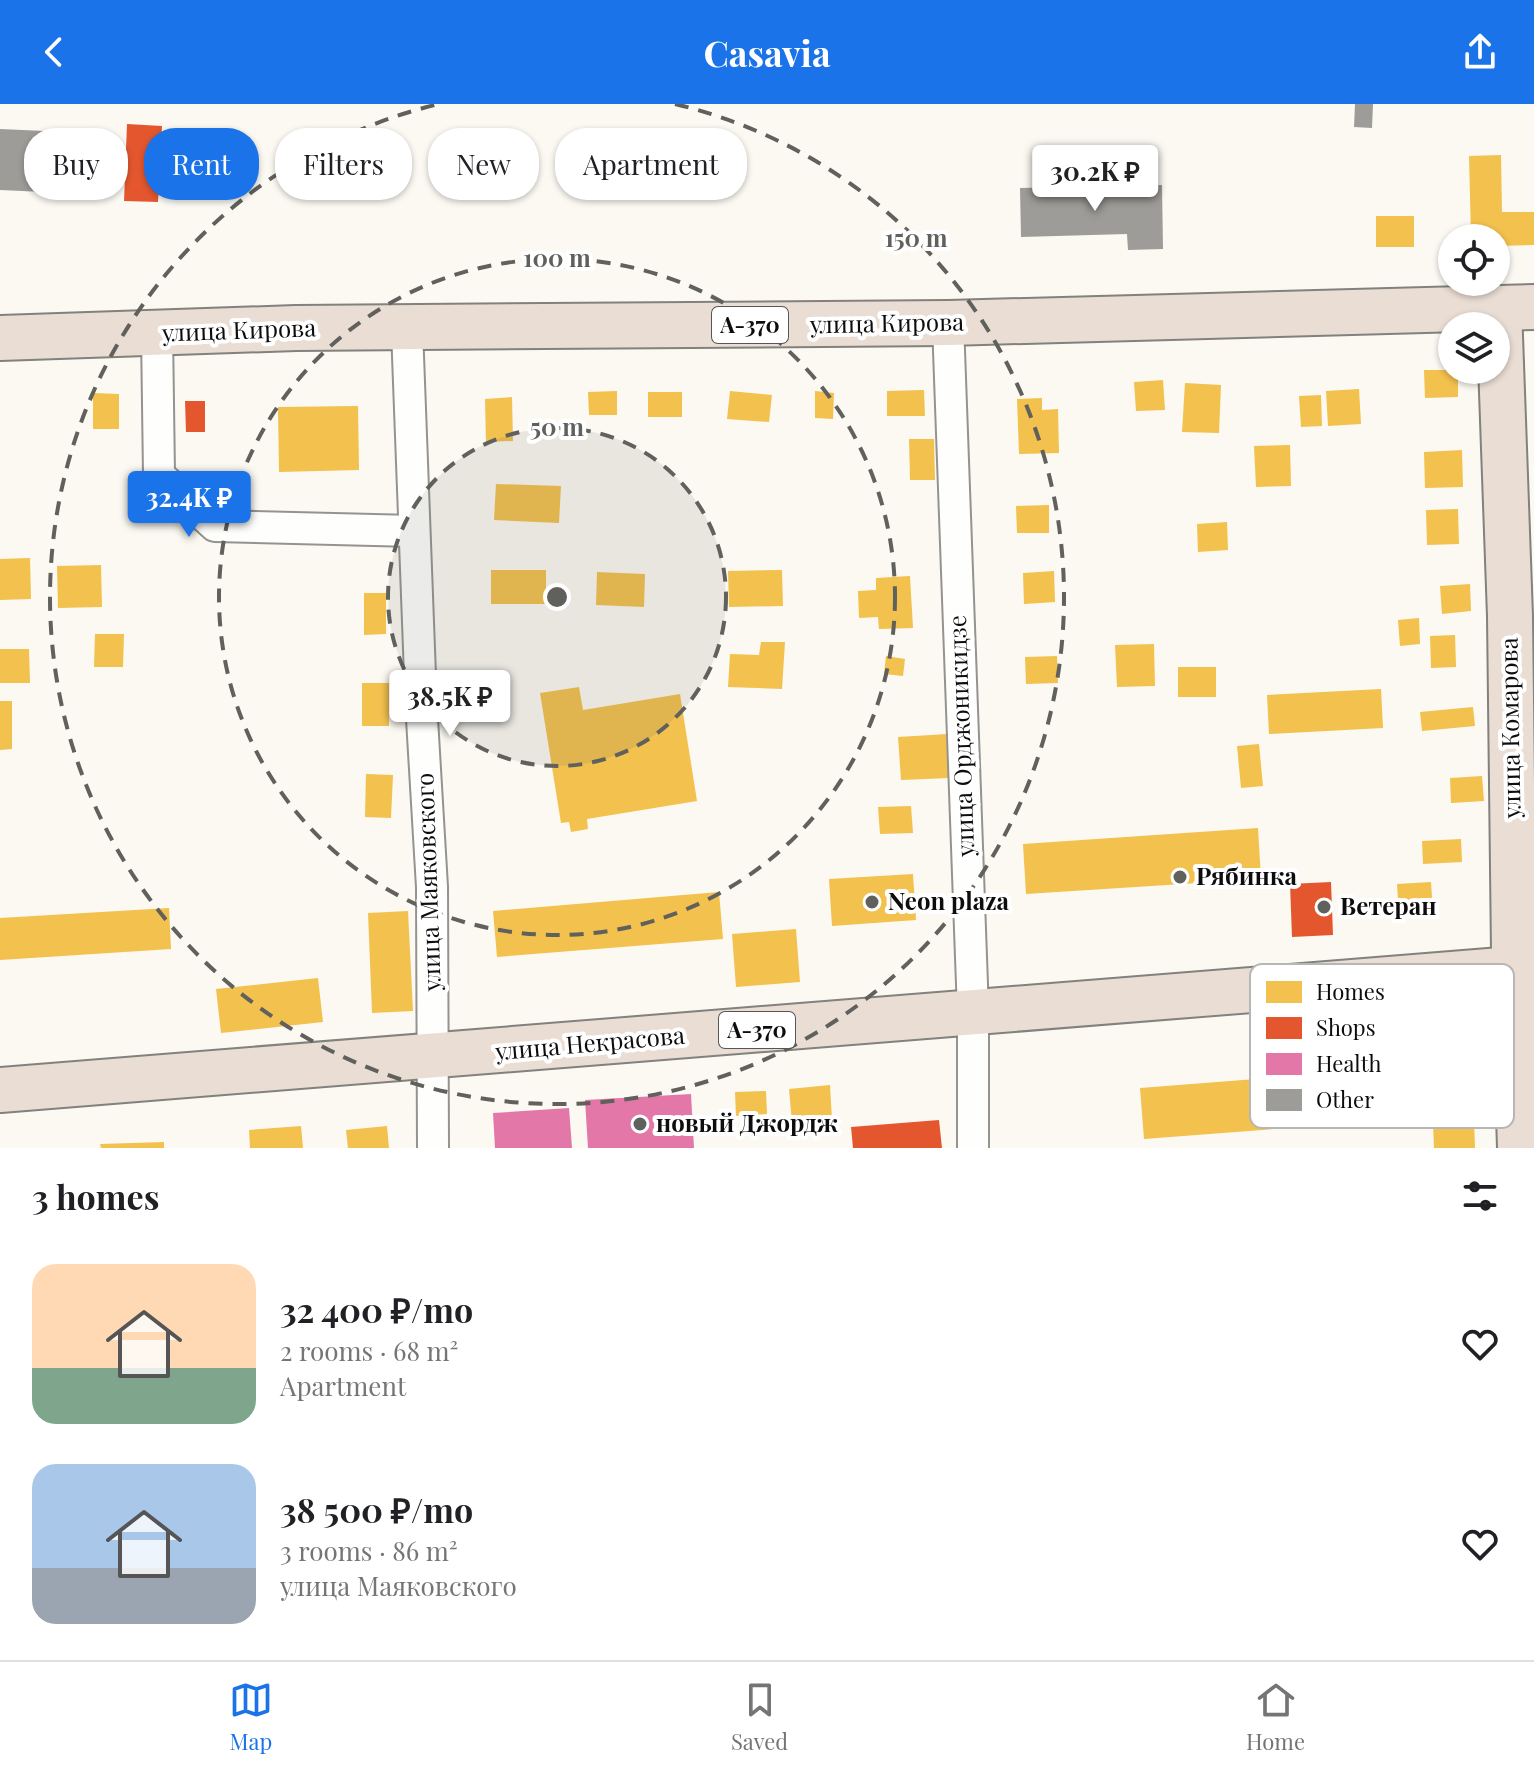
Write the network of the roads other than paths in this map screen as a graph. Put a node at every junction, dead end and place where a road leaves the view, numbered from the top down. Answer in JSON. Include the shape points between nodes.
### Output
{"nodes":[{"id":1,"x":1517,"y":308,"type":"edge"},
{"id":2,"x":948,"y":323,"type":"junction"},
{"id":3,"x":407,"y":329,"type":"junction"},
{"id":4,"x":157,"y":333,"type":"junction"},
{"id":5,"x":0,"y":338,"type":"edge"},
{"id":6,"x":414,"y":531,"type":"junction"},
{"id":7,"x":1514,"y":964,"type":"edge"},
{"id":8,"x":1514,"y":969,"type":"edge"},
{"id":9,"x":1250,"y":990,"type":"edge"},
{"id":10,"x":973,"y":1012,"type":"junction"},
{"id":11,"x":431,"y":1057,"type":"junction"},
{"id":12,"x":0,"y":1090,"type":"edge"},
{"id":13,"x":433,"y":1148,"type":"edge"},
{"id":14,"x":973,"y":1148,"type":"edge"},
{"id":15,"x":1520,"y":1148,"type":"edge"}],
"edges":[{"from":1,"to":2,"type":"highway","name":"улица Кирова","number":"А-370"},
{"from":1,"to":7,"type":"highway","name":"улица Комарова","via":[[1510,616]]},
{"from":2,"to":3,"type":"highway","name":"улица Кирова","number":"А-370"},
{"from":2,"to":10,"type":"street","name":"улица Орджоникидзе"},
{"from":3,"to":4,"type":"highway","name":"улица Кирова","number":"А-370"},
{"from":3,"to":6,"type":"street","name":"улица Маяковского"},
{"from":4,"to":5,"type":"highway","name":"улица Кирова","number":"А-370"},
{"from":4,"to":6,"type":"street","via":[[159,475],[215,526]]},
{"from":6,"to":11,"type":"street","name":"улица Маяковского","via":[[432,887]]},
{"from":8,"to":15,"type":"highway","name":"улица Комарова"},
{"from":9,"to":10,"type":"highway","name":"улица Некрасова","number":"А-370"},
{"from":10,"to":11,"type":"highway","name":"улица Некрасова","number":"А-370"},
{"from":10,"to":14,"type":"street","name":"улица Орджоникидзе"},
{"from":11,"to":12,"type":"highway","name":"улица Некрасова","number":"А-370"},
{"from":11,"to":13,"type":"street","name":"улица Маяковского"}]}
